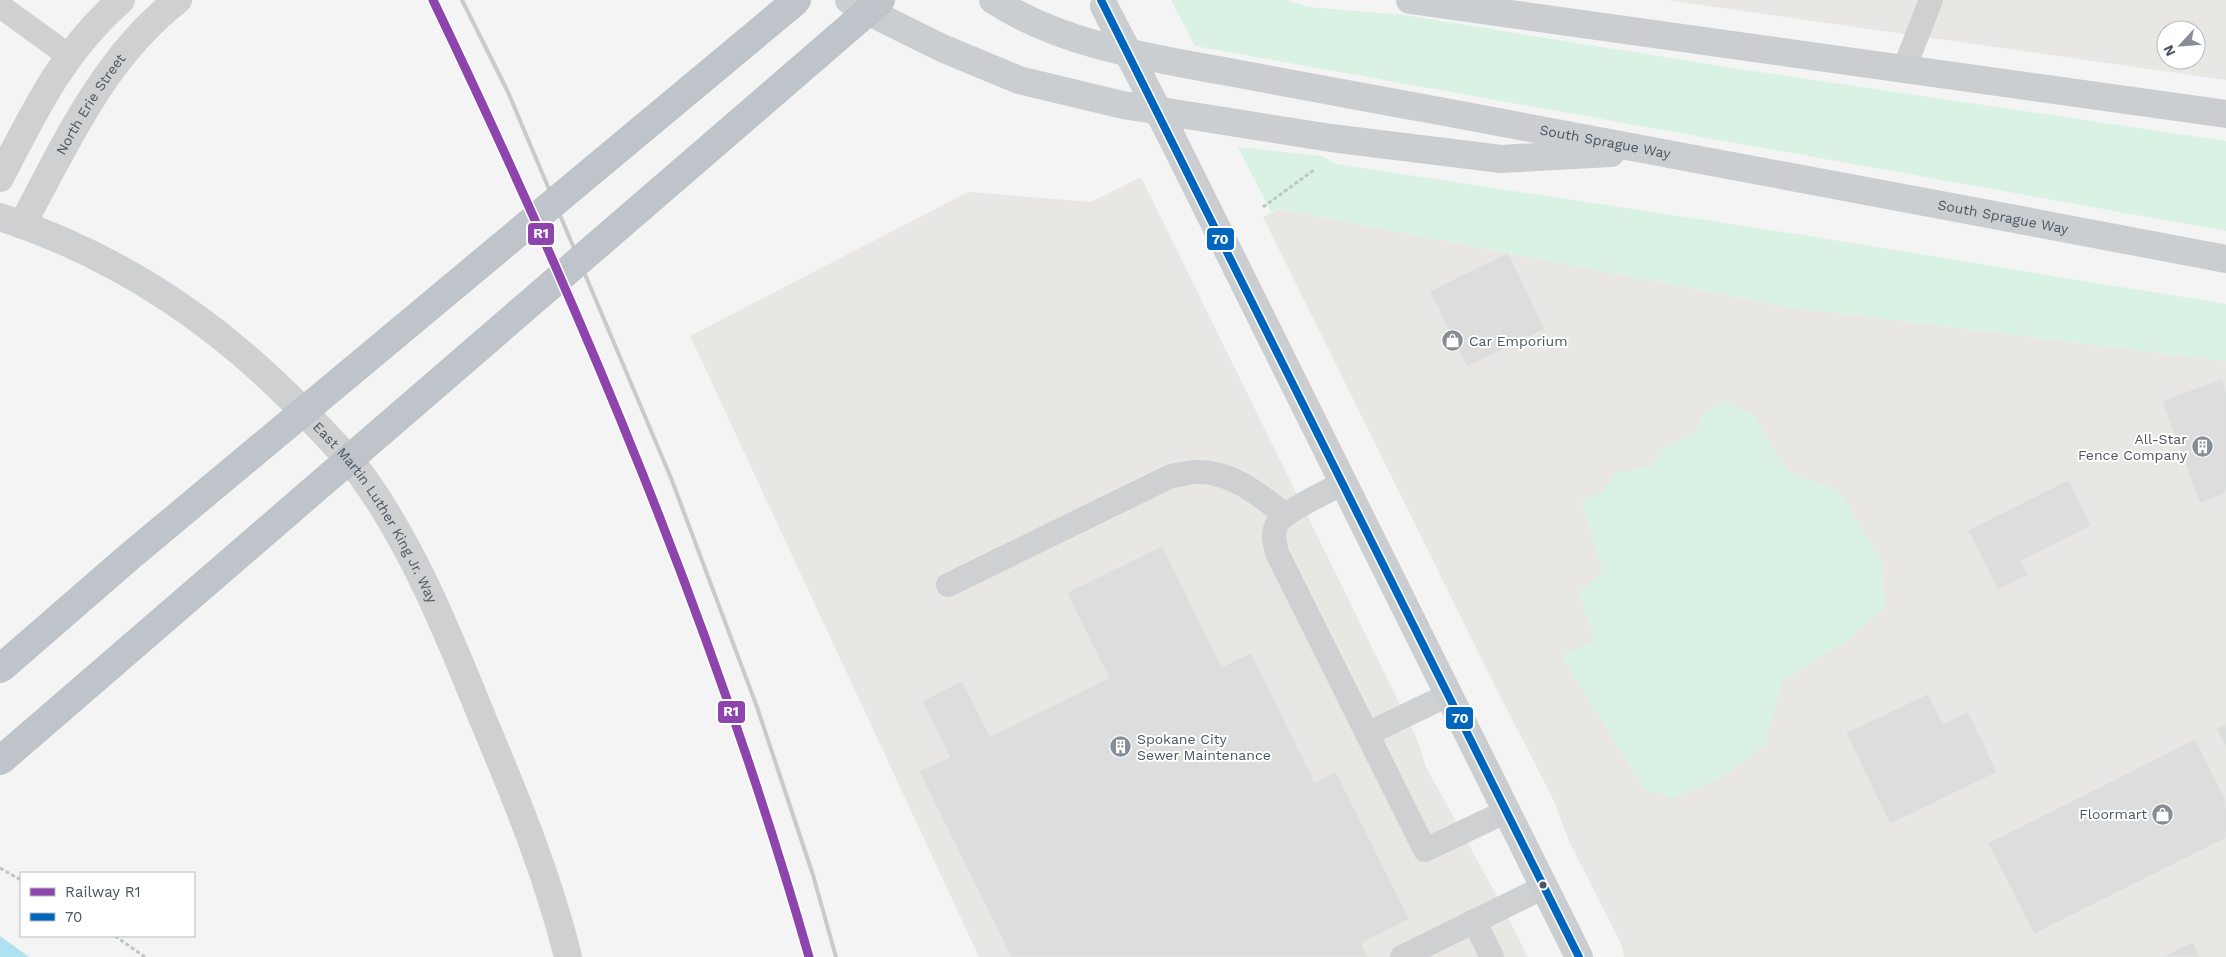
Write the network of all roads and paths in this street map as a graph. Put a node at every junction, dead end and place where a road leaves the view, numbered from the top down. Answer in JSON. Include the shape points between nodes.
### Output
{"nodes":[{"id":1,"x":121,"y":0,"type":"edge"},
{"id":2,"x":178,"y":0,"type":"edge"},
{"id":3,"x":796,"y":0,"type":"edge"},
{"id":4,"x":849,"y":0,"type":"edge"},
{"id":5,"x":881,"y":0,"type":"edge"},
{"id":6,"x":993,"y":0,"type":"edge"},
{"id":7,"x":1410,"y":0,"type":"edge"},
{"id":8,"x":1931,"y":0,"type":"edge"},
{"id":9,"x":1103,"y":3,"type":"edge"},
{"id":10,"x":0,"y":6,"type":"edge"},
{"id":11,"x":69,"y":56,"type":"junction"},
{"id":12,"x":1904,"y":69,"type":"junction"},
{"id":13,"x":2226,"y":114,"type":"edge"},
{"id":14,"x":1655,"y":150,"type":"junction"},
{"id":15,"x":1316,"y":169,"type":"dead end"},
{"id":16,"x":0,"y":178,"type":"edge"},
{"id":17,"x":1263,"y":207,"type":"dead end"},
{"id":18,"x":11,"y":221,"type":"edge"},
{"id":19,"x":2226,"y":260,"type":"edge"},
{"id":20,"x":1343,"y":484,"type":"junction"},
{"id":21,"x":1286,"y":515,"type":"junction"},
{"id":22,"x":948,"y":585,"type":"dead end"},
{"id":23,"x":0,"y":669,"type":"edge"},
{"id":24,"x":1448,"y":695,"type":"junction"},
{"id":25,"x":1367,"y":734,"type":"junction"},
{"id":26,"x":0,"y":762,"type":"edge"},
{"id":27,"x":1508,"y":810,"type":"junction"},
{"id":28,"x":0,"y":868,"type":"edge"},
{"id":29,"x":20,"y":879,"type":"edge"},
{"id":30,"x":1544,"y":887,"type":"junction"},
{"id":31,"x":1474,"y":921,"type":"junction"},
{"id":32,"x":116,"y":937,"type":"edge"},
{"id":33,"x":145,"y":957,"type":"edge"},
{"id":34,"x":568,"y":957,"type":"edge"},
{"id":35,"x":1402,"y":957,"type":"edge"},
{"id":36,"x":1492,"y":957,"type":"edge"},
{"id":37,"x":1579,"y":957,"type":"edge"}],
"edges":[{"from":1,"to":11,"type":"street"},
{"from":2,"to":18,"type":"street","name":"North Erie Street","via":[[133,44],[102,82]]},
{"from":3,"to":23,"type":"highway","bridge":true,"via":[[129,557]]},
{"from":4,"to":14,"type":"main road","via":[[859,8],[942,48],[1020,80],[1122,105],[1331,138],[1501,159]]},
{"from":5,"to":26,"type":"highway","bridge":true},
{"from":6,"to":14,"type":"main road","name":"South Sprague Way","via":[[1013,13],[1058,32],[1109,48]]},
{"from":7,"to":12,"type":"main road"},
{"from":8,"to":12,"type":"lane"},
{"from":9,"to":20,"type":"main road","bridge":true},
{"from":10,"to":11,"type":"lane"},
{"from":11,"to":16,"type":"street","via":[[44,93]]},
{"from":12,"to":13,"type":"main road"},
{"from":14,"to":19,"type":"main road","name":"South Sprague Way"},
{"from":15,"to":17,"type":"path"},
{"from":18,"to":34,"type":"street","name":"East Martin Luther King Jr. Way","via":[[106,261],[209,326],[285,392],[330,438],[364,480],[398,532],[446,629],[516,797],[558,916]]},
{"from":20,"to":21,"type":"lane"},
{"from":20,"to":24,"type":"main road"},
{"from":21,"to":22,"type":"lane","via":[[1220,474],[1197,472],[1171,476]]},
{"from":21,"to":25,"type":"lane","via":[[1276,524],[1277,553]]},
{"from":24,"to":25,"type":"lane"},
{"from":24,"to":27,"type":"main road"},
{"from":25,"to":27,"type":"lane","via":[[1425,850]]},
{"from":27,"to":30,"type":"main road"},
{"from":28,"to":29,"type":"path"},
{"from":30,"to":31,"type":"lane"},
{"from":30,"to":37,"type":"main road"},
{"from":31,"to":35,"type":"lane"},
{"from":31,"to":36,"type":"lane"},
{"from":32,"to":33,"type":"path"}]}
